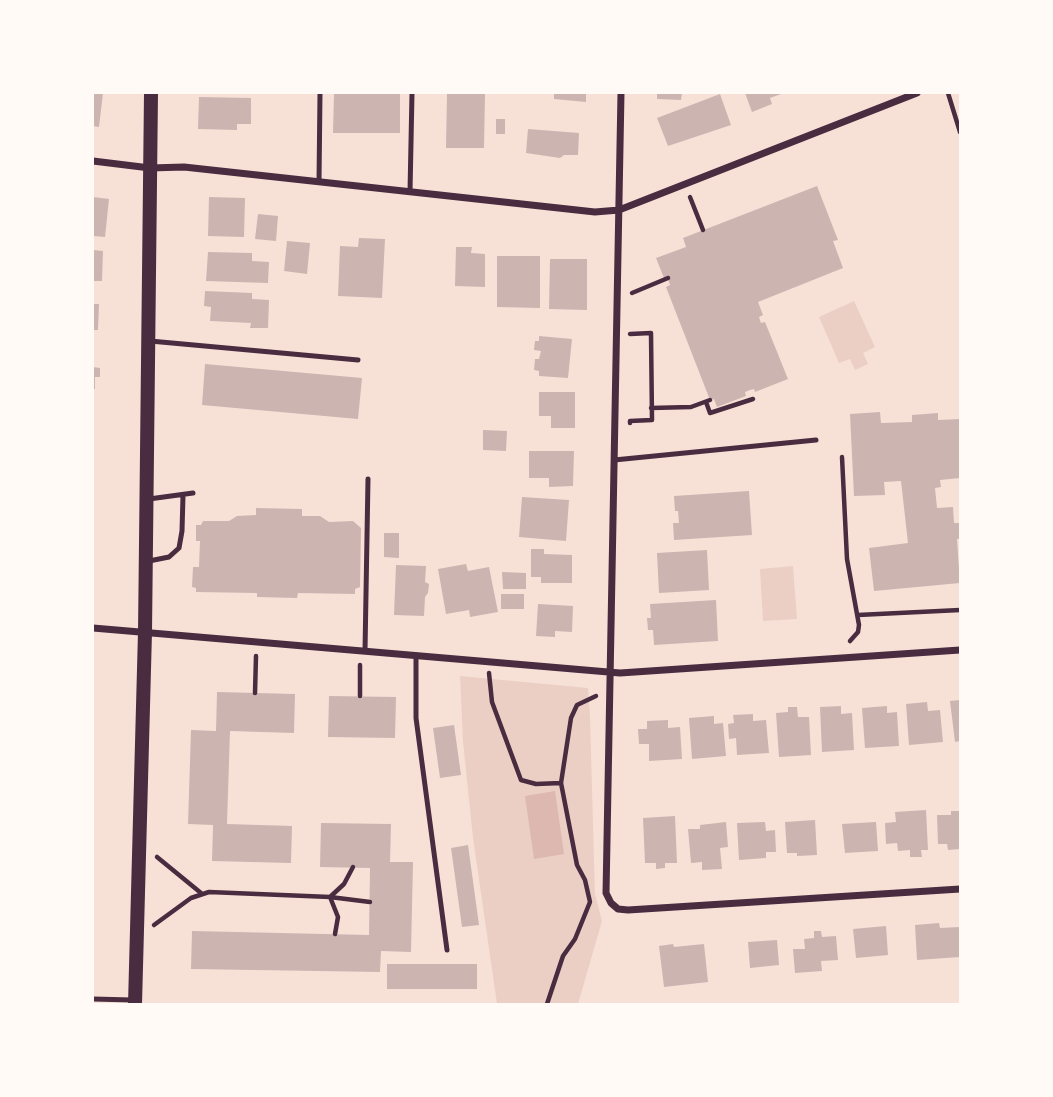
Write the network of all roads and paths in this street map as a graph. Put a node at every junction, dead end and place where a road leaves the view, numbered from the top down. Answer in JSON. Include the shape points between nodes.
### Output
{"nodes":[{"id":1,"x":151,"y":93,"type":"edge"},
{"id":2,"x":320,"y":93,"type":"edge"},
{"id":3,"x":412,"y":93,"type":"edge"},
{"id":4,"x":621,"y":93,"type":"edge"},
{"id":5,"x":917,"y":93,"type":"edge"},
{"id":6,"x":948,"y":93,"type":"edge"},
{"id":7,"x":960,"y":131,"type":"edge"},
{"id":8,"x":93,"y":161,"type":"edge"},
{"id":9,"x":150,"y":168,"type":"junction"},
{"id":10,"x":319,"y":182,"type":"junction"},
{"id":11,"x":410,"y":192,"type":"junction"},
{"id":12,"x":679,"y":202,"type":"dead end"},
{"id":13,"x":619,"y":210,"type":"junction"},
{"id":14,"x":703,"y":230,"type":"dead end"},
{"id":15,"x":668,"y":278,"type":"dead end"},
{"id":16,"x":632,"y":279,"type":"dead end"},
{"id":17,"x":631,"y":320,"type":"dead end"},
{"id":18,"x":147,"y":341,"type":"junction"},
{"id":19,"x":358,"y":360,"type":"dead end"},
{"id":20,"x":753,"y":399,"type":"dead end"},
{"id":21,"x":651,"y":408,"type":"junction"},
{"id":22,"x":816,"y":440,"type":"dead end"},
{"id":23,"x":842,"y":457,"type":"dead end"},
{"id":24,"x":630,"y":459,"type":"junction"},
{"id":25,"x":614,"y":460,"type":"junction"},
{"id":26,"x":368,"y":480,"type":"dead end"},
{"id":27,"x":193,"y":493,"type":"dead end"},
{"id":28,"x":183,"y":496,"type":"junction"},
{"id":29,"x":146,"y":499,"type":"junction"},
{"id":30,"x":145,"y":561,"type":"junction"},
{"id":31,"x":960,"y":610,"type":"edge"},
{"id":32,"x":858,"y":615,"type":"junction"},
{"id":33,"x":93,"y":628,"type":"edge"},
{"id":34,"x":145,"y":632,"type":"junction"},
{"id":35,"x":850,"y":641,"type":"dead end"},
{"id":36,"x":257,"y":642,"type":"junction"},
{"id":37,"x":960,"y":650,"type":"edge"},
{"id":38,"x":363,"y":651,"type":"junction"},
{"id":39,"x":416,"y":655,"type":"junction"},
{"id":40,"x":610,"y":672,"type":"junction"},
{"id":41,"x":491,"y":683,"type":"dead end"},
{"id":42,"x":610,"y":691,"type":"junction"},
{"id":43,"x":255,"y":693,"type":"dead end"},
{"id":44,"x":360,"y":696,"type":"dead end"},
{"id":45,"x":561,"y":783,"type":"junction"},
{"id":46,"x":139,"y":839,"type":"junction"},
{"id":47,"x":352,"y":867,"type":"dead end"},
{"id":48,"x":960,"y":889,"type":"edge"},
{"id":49,"x":201,"y":893,"type":"junction"},
{"id":50,"x":606,"y":893,"type":"junction"},
{"id":51,"x":330,"y":897,"type":"junction"},
{"id":52,"x":370,"y":902,"type":"dead end"},
{"id":53,"x":590,"y":902,"type":"junction"},
{"id":54,"x":137,"y":932,"type":"junction"},
{"id":55,"x":335,"y":934,"type":"dead end"},
{"id":56,"x":447,"y":950,"type":"dead end"},
{"id":57,"x":93,"y":999,"type":"edge"},
{"id":58,"x":135,"y":1002,"type":"edge"},
{"id":59,"x":547,"y":1004,"type":"edge"}],
"edges":[{"from":1,"to":9,"type":"main road"},
{"from":2,"to":10,"type":"lane"},
{"from":3,"to":11,"type":"lane"},
{"from":4,"to":13,"type":"street"},
{"from":5,"to":13,"type":"street"},
{"from":6,"to":7,"type":"path"},
{"from":8,"to":9,"type":"street"},
{"from":9,"to":10,"type":"street","via":[[184,167]]},
{"from":9,"to":18,"type":"main road"},
{"from":10,"to":11,"type":"street"},
{"from":11,"to":13,"type":"street","via":[[595,212]]},
{"from":12,"to":14,"type":"path","via":[[690,197]]},
{"from":13,"to":25,"type":"street"},
{"from":15,"to":16,"type":"path","via":[[631,293]]},
{"from":17,"to":21,"type":"path","via":[[630,334],[650,333]]},
{"from":18,"to":19,"type":"lane"},
{"from":18,"to":29,"type":"main road"},
{"from":20,"to":21,"type":"path","via":[[710,413],[708,401],[691,407]]},
{"from":21,"to":24,"type":"path","via":[[652,419],[630,421]]},
{"from":22,"to":24,"type":"lane"},
{"from":23,"to":32,"type":"path","via":[[847,559]]},
{"from":24,"to":25,"type":"lane"},
{"from":25,"to":40,"type":"street"},
{"from":26,"to":38,"type":"lane"},
{"from":27,"to":28,"type":"lane"},
{"from":28,"to":29,"type":"lane"},
{"from":28,"to":30,"type":"lane","via":[[178,548],[169,557]]},
{"from":29,"to":30,"type":"main road"},
{"from":30,"to":34,"type":"main road"},
{"from":31,"to":32,"type":"path"},
{"from":32,"to":35,"type":"path","via":[[858,632]]},
{"from":33,"to":34,"type":"street"},
{"from":34,"to":36,"type":"street"},
{"from":34,"to":46,"type":"main road"},
{"from":36,"to":38,"type":"street"},
{"from":36,"to":43,"type":"path"},
{"from":37,"to":40,"type":"street"},
{"from":38,"to":39,"type":"street"},
{"from":38,"to":44,"type":"path"},
{"from":39,"to":40,"type":"street"},
{"from":39,"to":56,"type":"lane","via":[[416,718]]},
{"from":40,"to":42,"type":"street"},
{"from":41,"to":45,"type":"path","via":[[492,702],[521,780]]},
{"from":42,"to":45,"type":"path","via":[[577,705]]},
{"from":42,"to":50,"type":"street"},
{"from":45,"to":53,"type":"path","via":[[577,865]]},
{"from":46,"to":49,"type":"path"},
{"from":46,"to":54,"type":"main road"},
{"from":47,"to":51,"type":"path","via":[[344,884]]},
{"from":48,"to":50,"type":"street","via":[[618,909]]},
{"from":49,"to":51,"type":"path"},
{"from":49,"to":54,"type":"path"},
{"from":50,"to":53,"type":"path"},
{"from":51,"to":52,"type":"path"},
{"from":51,"to":55,"type":"path","via":[[338,917]]},
{"from":53,"to":59,"type":"path"},
{"from":54,"to":58,"type":"main road"},
{"from":57,"to":58,"type":"lane"}]}
